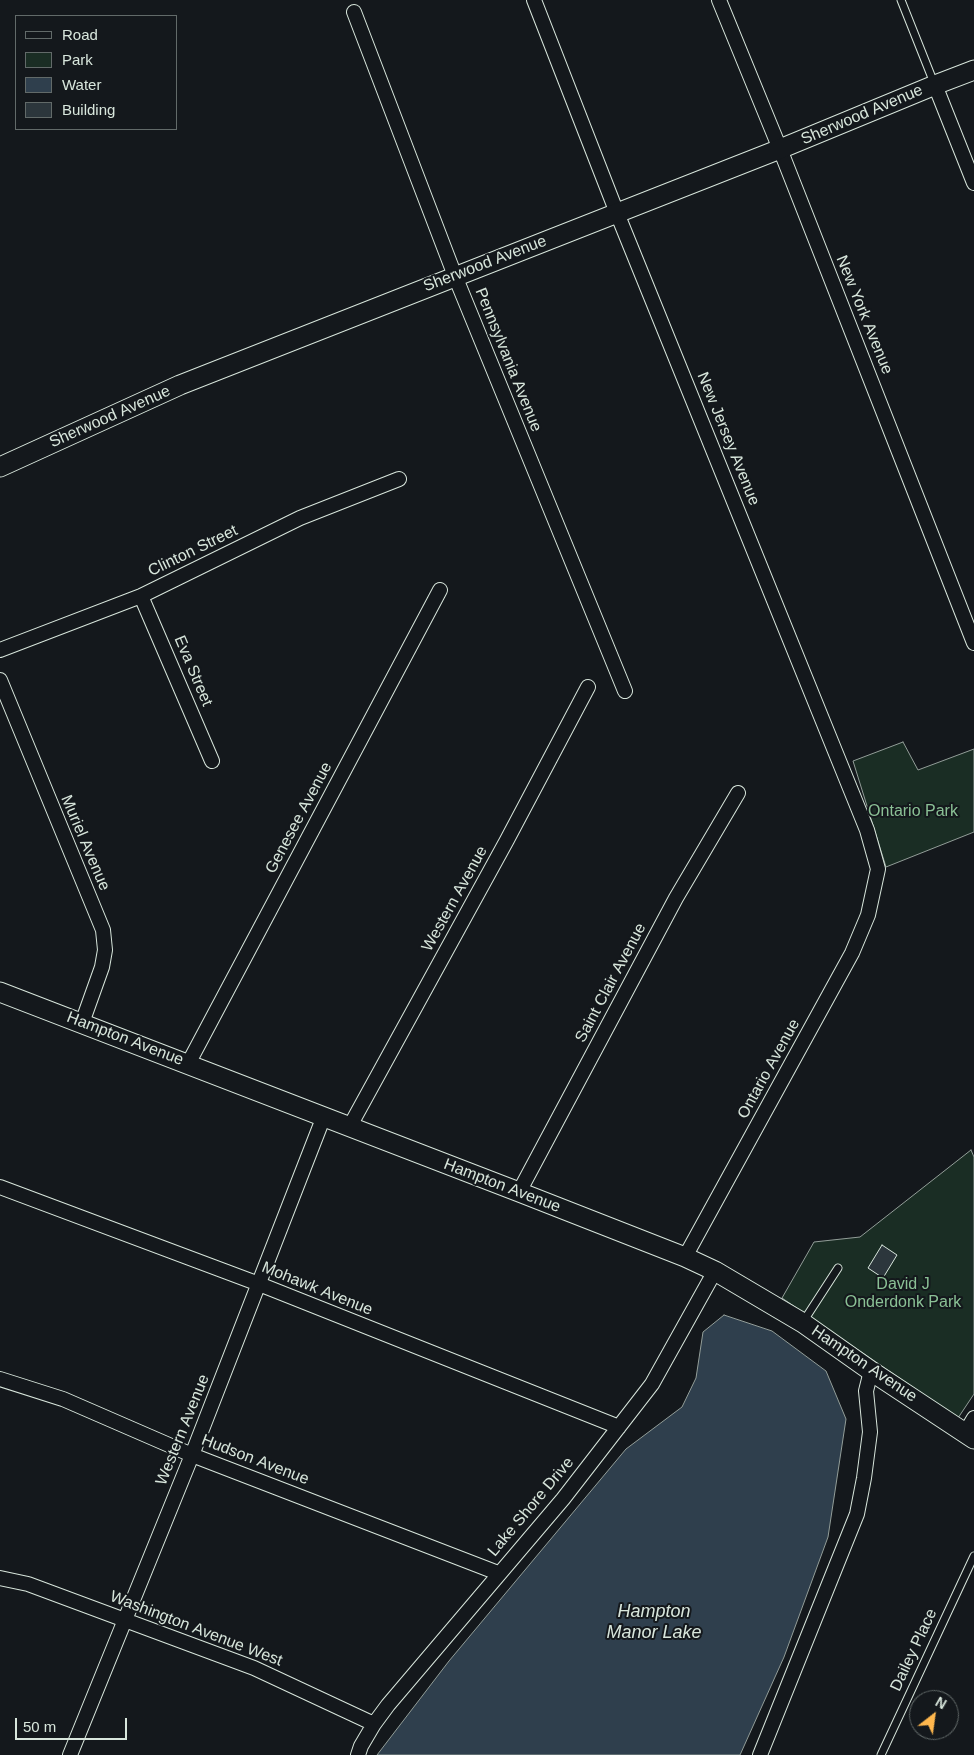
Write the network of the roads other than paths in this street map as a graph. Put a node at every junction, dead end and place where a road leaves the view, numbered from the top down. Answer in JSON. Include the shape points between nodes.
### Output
{"nodes":[{"id":1,"x":534,"y":0,"type":"edge"},
{"id":2,"x":719,"y":0,"type":"edge"},
{"id":3,"x":901,"y":0,"type":"edge"},
{"id":4,"x":354,"y":12,"type":"dead end"},
{"id":5,"x":974,"y":70,"type":"edge"},
{"id":6,"x":935,"y":85,"type":"junction"},
{"id":7,"x":780,"y":150,"type":"junction"},
{"id":8,"x":974,"y":183,"type":"edge"},
{"id":9,"x":617,"y":213,"type":"junction"},
{"id":10,"x":455,"y":276,"type":"junction"},
{"id":11,"x":0,"y":467,"type":"edge"},
{"id":12,"x":399,"y":479,"type":"dead end"},
{"id":13,"x":440,"y":590,"type":"dead end"},
{"id":14,"x":141,"y":596,"type":"junction"},
{"id":15,"x":974,"y":643,"type":"edge"},
{"id":16,"x":0,"y":650,"type":"edge"},
{"id":17,"x":0,"y":680,"type":"edge"},
{"id":18,"x":588,"y":687,"type":"dead end"},
{"id":19,"x":625,"y":691,"type":"dead end"},
{"id":20,"x":212,"y":761,"type":"dead end"},
{"id":21,"x":738,"y":792,"type":"dead end"},
{"id":22,"x":874,"y":893,"type":"joint"},
{"id":23,"x":0,"y":992,"type":"edge"},
{"id":24,"x":82,"y":1023,"type":"junction"},
{"id":25,"x":188,"y":1064,"type":"junction"},
{"id":26,"x":324,"y":1116,"type":"junction"},
{"id":27,"x":350,"y":1126,"type":"junction"},
{"id":28,"x":0,"y":1187,"type":"edge"},
{"id":29,"x":519,"y":1192,"type":"junction"},
{"id":30,"x":685,"y":1257,"type":"junction"},
{"id":31,"x":838,"y":1268,"type":"dead end"},
{"id":32,"x":715,"y":1271,"type":"junction"},
{"id":33,"x":259,"y":1284,"type":"junction"},
{"id":34,"x":803,"y":1323,"type":"junction"},
{"id":35,"x":871,"y":1371,"type":"junction"},
{"id":36,"x":0,"y":1379,"type":"edge"},
{"id":37,"x":619,"y":1427,"type":"junction"},
{"id":38,"x":971,"y":1430,"type":"edge"},
{"id":39,"x":192,"y":1455,"type":"junction"},
{"id":40,"x":974,"y":1556,"type":"edge"},
{"id":41,"x":498,"y":1574,"type":"junction"},
{"id":42,"x":0,"y":1578,"type":"edge"},
{"id":43,"x":125,"y":1620,"type":"junction"},
{"id":44,"x":374,"y":1724,"type":"junction"},
{"id":45,"x":70,"y":1755,"type":"edge"},
{"id":46,"x":358,"y":1755,"type":"edge"},
{"id":47,"x":760,"y":1755,"type":"edge"},
{"id":48,"x":881,"y":1755,"type":"edge"}],
"edges":[{"from":1,"to":9,"type":"street","name":"New Jersey Avenue"},
{"from":2,"to":7,"type":"street","name":"New York Avenue"},
{"from":3,"to":6,"type":"lane"},
{"from":4,"to":10,"type":"street","name":"Pennsylvania Avenue"},
{"from":5,"to":6,"type":"street","name":"Sherwood Avenue"},
{"from":6,"to":7,"type":"street","name":"Sherwood Avenue"},
{"from":6,"to":8,"type":"street"},
{"from":7,"to":9,"type":"street","name":"Sherwood Avenue"},
{"from":7,"to":15,"type":"street","name":"New York Avenue"},
{"from":9,"to":10,"type":"street","name":"Sherwood Avenue"},
{"from":9,"to":22,"type":"street","name":"New Jersey Avenue","via":[[867,830],[878,869]]},
{"from":10,"to":11,"type":"street","name":"Sherwood Avenue","via":[[180,385]]},
{"from":10,"to":19,"type":"street","name":"Pennsylvania Avenue"},
{"from":12,"to":14,"type":"street","name":"Clinton Street","via":[[300,518]]},
{"from":13,"to":25,"type":"street","name":"Genesee Avenue"},
{"from":14,"to":16,"type":"street","name":"Clinton Street"},
{"from":14,"to":20,"type":"street","name":"Eva Street"},
{"from":17,"to":24,"type":"street","name":"Muriel Avenue","via":[[103,930],[105,950],[102,967]]},
{"from":18,"to":27,"type":"street","name":"Western Avenue"},
{"from":21,"to":29,"type":"street","name":"Saint Clair Avenue","via":[[676,898]]},
{"from":22,"to":30,"type":"street","name":"Ontario Avenue","via":[[852,953]]},
{"from":23,"to":24,"type":"street","name":"Hampton Avenue"},
{"from":24,"to":25,"type":"street","name":"Hampton Avenue"},
{"from":25,"to":26,"type":"street","name":"Hampton Avenue"},
{"from":26,"to":27,"type":"street","name":"Hampton Avenue"},
{"from":26,"to":33,"type":"street","name":"Western Avenue"},
{"from":27,"to":29,"type":"street","name":"Hampton Avenue"},
{"from":28,"to":33,"type":"street","name":"Mohawk Avenue"},
{"from":29,"to":30,"type":"street","name":"Hampton Avenue"},
{"from":30,"to":32,"type":"street","name":"Hampton Avenue"},
{"from":31,"to":34,"type":"lane"},
{"from":32,"to":34,"type":"street","name":"Hampton Avenue"},
{"from":32,"to":37,"type":"street","name":"Lake Shore Drive","via":[[652,1384]]},
{"from":33,"to":37,"type":"street","name":"Mohawk Avenue"},
{"from":33,"to":39,"type":"street","name":"Western Avenue"},
{"from":34,"to":35,"type":"street","name":"Hampton Avenue"},
{"from":35,"to":38,"type":"street","name":"Hampton Avenue"},
{"from":35,"to":47,"type":"street","via":[[866,1391],[870,1432],[857,1514]]},
{"from":36,"to":39,"type":"street","name":"Hudson Avenue","via":[[63,1399]]},
{"from":37,"to":41,"type":"street","name":"Lake Shore Drive"},
{"from":39,"to":41,"type":"street","name":"Hudson Avenue"},
{"from":39,"to":43,"type":"street","name":"Western Avenue"},
{"from":40,"to":48,"type":"lane","name":"Dailey Place"},
{"from":41,"to":44,"type":"street","name":"Lake Shore Drive"},
{"from":42,"to":43,"type":"street","name":"Washington Avenue West","via":[[28,1584]]},
{"from":43,"to":44,"type":"street","name":"Washington Avenue West","via":[[254,1668]]},
{"from":43,"to":45,"type":"street","name":"Western Avenue"},
{"from":44,"to":46,"type":"street","name":"Lake Shore Drive"}]}
